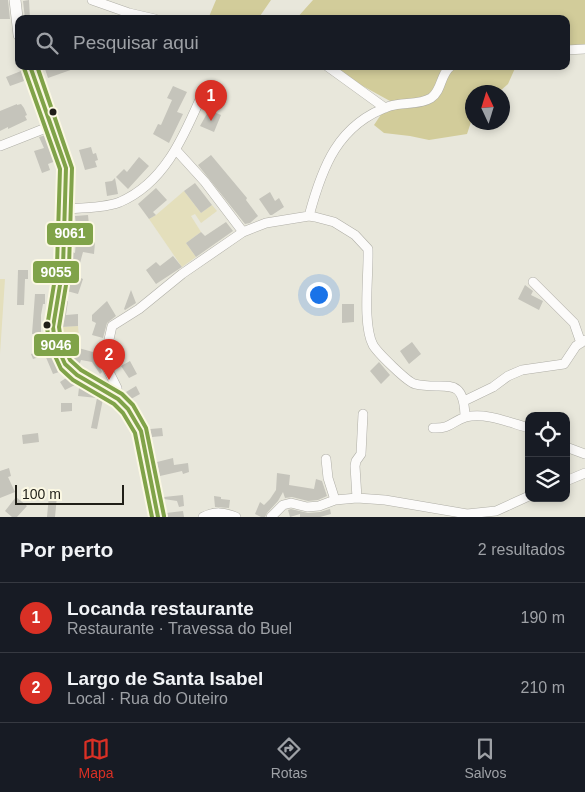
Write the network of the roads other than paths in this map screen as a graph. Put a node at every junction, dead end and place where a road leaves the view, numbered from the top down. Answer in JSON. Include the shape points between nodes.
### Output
{"nodes":[{"id":1,"x":15,"y":0,"type":"edge"},
{"id":2,"x":92,"y":0,"type":"edge"},
{"id":3,"x":17,"y":15,"type":"edge"},
{"id":4,"x":138,"y":15,"type":"edge"},
{"id":5,"x":585,"y":48,"type":"edge"},
{"id":6,"x":570,"y":50,"type":"edge"},
{"id":7,"x":31,"y":70,"type":"edge"},
{"id":8,"x":333,"y":70,"type":"edge"},
{"id":9,"x":446,"y":70,"type":"edge"},
{"id":10,"x":201,"y":97,"type":"dead end"},
{"id":11,"x":385,"y":108,"type":"junction"},
{"id":12,"x":52,"y":126,"type":"junction"},
{"id":13,"x":0,"y":146,"type":"edge"},
{"id":14,"x":176,"y":150,"type":"junction"},
{"id":15,"x":66,"y":209,"type":"junction"},
{"id":16,"x":308,"y":216,"type":"junction"},
{"id":17,"x":243,"y":232,"type":"junction"},
{"id":18,"x":533,"y":282,"type":"dead end"},
{"id":19,"x":583,"y":341,"type":"edge"},
{"id":20,"x":118,"y":398,"type":"junction"},
{"id":21,"x":464,"y":401,"type":"junction"},
{"id":22,"x":363,"y":414,"type":"dead end"},
{"id":23,"x":464,"y":418,"type":"junction"},
{"id":24,"x":525,"y":427,"type":"edge"},
{"id":25,"x":433,"y":428,"type":"dead end"},
{"id":26,"x":570,"y":448,"type":"edge"},
{"id":27,"x":585,"y":454,"type":"edge"},
{"id":28,"x":326,"y":459,"type":"dead end"},
{"id":29,"x":585,"y":473,"type":"edge"},
{"id":30,"x":570,"y":479,"type":"edge"},
{"id":31,"x":525,"y":497,"type":"edge"},
{"id":32,"x":358,"y":498,"type":"junction"},
{"id":33,"x":335,"y":500,"type":"junction"},
{"id":34,"x":158,"y":517,"type":"edge"},
{"id":35,"x":203,"y":517,"type":"edge"},
{"id":36,"x":236,"y":517,"type":"edge"},
{"id":37,"x":271,"y":517,"type":"edge"}],
"edges":[{"from":1,"to":3,"type":"main road"},
{"from":2,"to":4,"type":"street"},
{"from":5,"to":6,"type":"street"},
{"from":7,"to":12,"type":"main road"},
{"from":8,"to":11,"type":"street"},
{"from":9,"to":11,"type":"street","via":[[430,100],[398,103]]},
{"from":10,"to":14,"type":"street"},
{"from":11,"to":16,"type":"street","via":[[357,123],[342,138],[326,163]]},
{"from":12,"to":13,"type":"street"},
{"from":12,"to":15,"type":"main road","via":[[66,168]]},
{"from":14,"to":15,"type":"street","via":[[141,190],[119,202]]},
{"from":14,"to":17,"type":"street"},
{"from":15,"to":20,"type":"main road","via":[[54,322],[55,342],[65,364],[77,375]]},
{"from":16,"to":17,"type":"street","via":[[266,223]]},
{"from":16,"to":21,"type":"street","via":[[334,222],[355,235],[368,249],[367,325],[378,351],[413,384],[449,386],[460,392]]},
{"from":17,"to":20,"type":"street","via":[[182,274],[139,310],[112,326],[104,362],[117,388]]},
{"from":18,"to":19,"type":"street","via":[[574,323]]},
{"from":19,"to":21,"type":"street","via":[[564,364],[522,370]]},
{"from":20,"to":34,"type":"main road","via":[[141,432]]},
{"from":21,"to":23,"type":"street"},
{"from":22,"to":32,"type":"street","via":[[360,454],[355,466]]},
{"from":23,"to":24,"type":"street","via":[[484,416]]},
{"from":23,"to":25,"type":"street","via":[[444,429]]},
{"from":26,"to":27,"type":"street"},
{"from":28,"to":33,"type":"street"},
{"from":29,"to":30,"type":"street"},
{"from":31,"to":32,"type":"street","via":[[496,512],[467,514]]},
{"from":32,"to":33,"type":"street"},
{"from":33,"to":37,"type":"street","via":[[319,506],[283,505]]},
{"from":35,"to":36,"type":"street","via":[[223,512]]}]}
